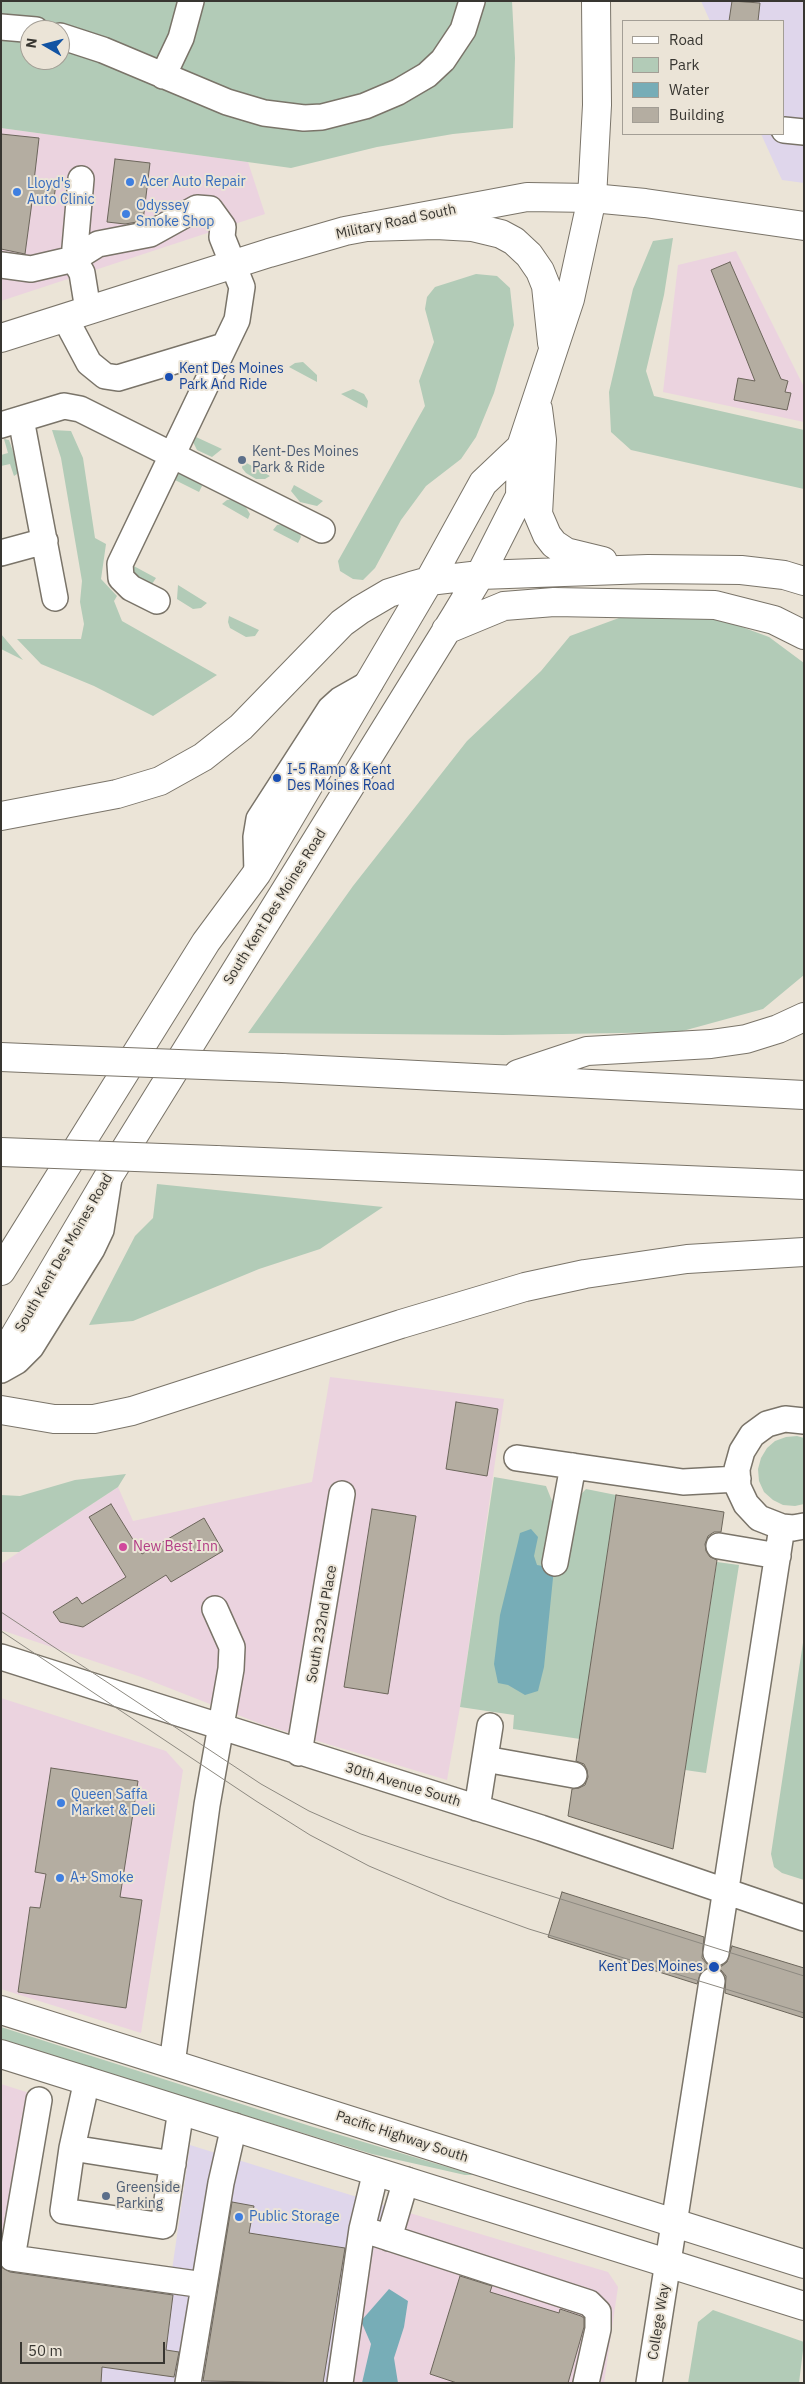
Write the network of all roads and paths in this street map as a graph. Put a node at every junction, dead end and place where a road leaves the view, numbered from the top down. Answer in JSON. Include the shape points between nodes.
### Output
{"nodes":[{"id":1,"x":191,"y":1,"type":"edge"},
{"id":2,"x":472,"y":1,"type":"edge"},
{"id":3,"x":596,"y":1,"type":"edge"},
{"id":4,"x":1,"y":27,"type":"edge"},
{"id":5,"x":20,"y":29,"type":"edge"},
{"id":6,"x":70,"y":39,"type":"edge"},
{"id":7,"x":163,"y":76,"type":"junction"},
{"id":8,"x":785,"y":130,"type":"edge"},
{"id":9,"x":804,"y":132,"type":"edge"},
{"id":10,"x":81,"y":179,"type":"dead end"},
{"id":11,"x":592,"y":198,"type":"junction"},
{"id":12,"x":804,"y":226,"type":"edge"},
{"id":13,"x":367,"y":228,"type":"junction"},
{"id":14,"x":74,"y":258,"type":"junction"},
{"id":15,"x":234,"y":264,"type":"junction"},
{"id":16,"x":1,"y":265,"type":"edge"},
{"id":17,"x":76,"y":314,"type":"junction"},
{"id":18,"x":1,"y":338,"type":"edge"},
{"id":19,"x":224,"y":346,"type":"junction"},
{"id":20,"x":553,"y":353,"type":"junction"},
{"id":21,"x":537,"y":402,"type":"junction"},
{"id":22,"x":11,"y":422,"type":"edge"},
{"id":23,"x":521,"y":447,"type":"junction"},
{"id":24,"x":172,"y":454,"type":"junction"},
{"id":25,"x":322,"y":530,"type":"dead end"},
{"id":26,"x":45,"y":541,"type":"junction"},
{"id":27,"x":1,"y":553,"type":"edge"},
{"id":28,"x":648,"y":569,"type":"junction"},
{"id":29,"x":480,"y":575,"type":"junction"},
{"id":30,"x":429,"y":581,"type":"junction"},
{"id":31,"x":804,"y":581,"type":"edge"},
{"id":32,"x":55,"y":598,"type":"dead end"},
{"id":33,"x":157,"y":601,"type":"dead end"},
{"id":34,"x":446,"y":630,"type":"junction"},
{"id":35,"x":804,"y":635,"type":"edge"},
{"id":36,"x":1,"y":816,"type":"edge"},
{"id":37,"x":804,"y":1017,"type":"edge"},
{"id":38,"x":1,"y":1057,"type":"edge"},
{"id":39,"x":503,"y":1079,"type":"junction"},
{"id":40,"x":804,"y":1095,"type":"edge"},
{"id":41,"x":1,"y":1152,"type":"edge"},
{"id":42,"x":110,"y":1174,"type":"junction"},
{"id":43,"x":804,"y":1185,"type":"edge"},
{"id":44,"x":804,"y":1252,"type":"edge"},
{"id":45,"x":1,"y":1271,"type":"edge"},
{"id":46,"x":1,"y":1359,"type":"edge"},
{"id":47,"x":1,"y":1370,"type":"edge"},
{"id":48,"x":1,"y":1410,"type":"edge"},
{"id":49,"x":804,"y":1421,"type":"edge"},
{"id":50,"x":517,"y":1458,"type":"dead end"},
{"id":51,"x":573,"y":1466,"type":"junction"},
{"id":52,"x":738,"y":1479,"type":"junction"},
{"id":53,"x":342,"y":1494,"type":"dead end"},
{"id":54,"x":793,"y":1526,"type":"edge"},
{"id":55,"x":719,"y":1546,"type":"dead end"},
{"id":56,"x":778,"y":1556,"type":"junction"},
{"id":57,"x":555,"y":1563,"type":"dead end"},
{"id":58,"x":215,"y":1609,"type":"dead end"},
{"id":59,"x":1,"y":1657,"type":"edge"},
{"id":60,"x":490,"y":1726,"type":"dead end"},
{"id":61,"x":221,"y":1728,"type":"junction"},
{"id":62,"x":299,"y":1753,"type":"junction"},
{"id":63,"x":485,"y":1759,"type":"junction"},
{"id":64,"x":574,"y":1775,"type":"dead end"},
{"id":65,"x":477,"y":1808,"type":"junction"},
{"id":66,"x":725,"y":1892,"type":"junction"},
{"id":67,"x":804,"y":1918,"type":"edge"},
{"id":68,"x":716,"y":1953,"type":"dead end"},
{"id":69,"x":712,"y":1981,"type":"dead end"},
{"id":70,"x":1,"y":2010,"type":"edge"},
{"id":71,"x":1,"y":2054,"type":"edge"},
{"id":72,"x":172,"y":2064,"type":"junction"},
{"id":73,"x":87,"y":2080,"type":"junction"},
{"id":74,"x":39,"y":2100,"type":"dead end"},
{"id":75,"x":181,"y":2110,"type":"junction"},
{"id":76,"x":234,"y":2126,"type":"junction"},
{"id":77,"x":72,"y":2148,"type":"junction"},
{"id":78,"x":173,"y":2164,"type":"junction"},
{"id":79,"x":376,"y":2171,"type":"junction"},
{"id":80,"x":406,"y":2180,"type":"junction"},
{"id":81,"x":674,"y":2224,"type":"junction"},
{"id":82,"x":362,"y":2229,"type":"junction"},
{"id":83,"x":389,"y":2238,"type":"junction"},
{"id":84,"x":7,"y":2257,"type":"edge"},
{"id":85,"x":668,"y":2262,"type":"junction"},
{"id":86,"x":804,"y":2264,"type":"edge"},
{"id":87,"x":204,"y":2285,"type":"junction"},
{"id":88,"x":804,"y":2306,"type":"edge"},
{"id":89,"x":188,"y":2383,"type":"edge"},
{"id":90,"x":340,"y":2383,"type":"edge"},
{"id":91,"x":586,"y":2383,"type":"edge"},
{"id":92,"x":649,"y":2383,"type":"edge"}],
"edges":[{"from":1,"to":7,"type":"street","via":[[181,38]]},
{"from":2,"to":7,"type":"street","via":[[463,30],[443,60],[427,75],[398,92],[343,113],[304,118],[264,113]]},
{"from":3,"to":11,"type":"main road","name":"South Kent Des Moines Road","via":[[597,105]]},
{"from":4,"to":5,"type":"street"},
{"from":6,"to":7,"type":"street"},
{"from":8,"to":9,"type":"street"},
{"from":10,"to":14,"type":"street"},
{"from":11,"to":12,"type":"main road","name":"Military Road South"},
{"from":11,"to":13,"type":"main road","name":"Military Road South","via":[[527,197]]},
{"from":11,"to":20,"type":"main road","name":"South Kent Des Moines Road","via":[[570,299]]},
{"from":13,"to":15,"type":"main road","name":"Military Road South"},
{"from":13,"to":20,"type":"main road","via":[[472,227],[501,234],[514,241],[530,255],[546,286]]},
{"from":14,"to":15,"type":"street","via":[[98,244],[150,234],[197,208],[210,209],[222,227],[222,237]]},
{"from":14,"to":16,"type":"street","via":[[31,269]]},
{"from":14,"to":17,"type":"street","via":[[82,273]]},
{"from":15,"to":17,"type":"main road","name":"Military Road South"},
{"from":15,"to":19,"type":"street","via":[[242,288],[237,320]]},
{"from":17,"to":18,"type":"main road","name":"Military Road South"},
{"from":17,"to":19,"type":"street","via":[[89,363],[105,376],[118,378]]},
{"from":19,"to":24,"type":"street"},
{"from":20,"to":21,"type":"main road","name":"South Kent Des Moines Road"},
{"from":21,"to":23,"type":"main road","name":"South Kent Des Moines Road"},
{"from":21,"to":28,"type":"main road","via":[[542,440],[538,514],[547,534],[566,552]]},
{"from":22,"to":24,"type":"street","via":[[64,406],[80,409]]},
{"from":22,"to":26,"type":"street"},
{"from":23,"to":29,"type":"main road","name":"South Kent Des Moines Road","via":[[520,496]]},
{"from":23,"to":30,"type":"main road","name":"South Kent Des Moines Road","via":[[483,484]]},
{"from":24,"to":25,"type":"street"},
{"from":24,"to":33,"type":"street","via":[[120,564],[121,578],[131,588]]},
{"from":26,"to":27,"type":"street"},
{"from":26,"to":32,"type":"street"},
{"from":28,"to":29,"type":"main road"},
{"from":28,"to":31,"type":"main road","via":[[741,570]]},
{"from":29,"to":30,"type":"main road"},
{"from":29,"to":34,"type":"main road","name":"South Kent Des Moines Road"},
{"from":30,"to":36,"type":"main road","via":[[389,593],[342,623],[241,727],[202,757],[160,781],[116,794]]},
{"from":30,"to":45,"type":"main road","name":"South Kent Des Moines Road","via":[[257,873],[206,942]]},
{"from":34,"to":35,"type":"main road","via":[[504,606],[554,602],[715,605],[774,620]]},
{"from":34,"to":42,"type":"main road","name":"South Kent Des Moines Road"},
{"from":37,"to":39,"type":"main road","via":[[746,1039],[586,1051]]},
{"from":38,"to":39,"type":"main road","bridge":true},
{"from":39,"to":40,"type":"main road"},
{"from":41,"to":43,"type":"main road","bridge":true},
{"from":42,"to":46,"type":"main road","name":"South Kent Des Moines Road"},
{"from":42,"to":47,"type":"street","via":[[101,1230],[92,1249],[31,1347],[17,1361]]},
{"from":44,"to":48,"type":"main road","via":[[687,1259],[526,1286],[132,1411],[94,1418],[54,1419]]},
{"from":49,"to":52,"type":"street","via":[[785,1419],[767,1424],[752,1435],[742,1450]]},
{"from":50,"to":51,"type":"street"},
{"from":51,"to":52,"type":"street","via":[[683,1482]]},
{"from":51,"to":57,"type":"street"},
{"from":52,"to":54,"type":"street","via":[[746,1504],[759,1518]]},
{"from":53,"to":62,"type":"street","name":"South 232nd Place"},
{"from":54,"to":56,"type":"street"},
{"from":55,"to":56,"type":"street"},
{"from":56,"to":66,"type":"street"},
{"from":58,"to":61,"type":"street","via":[[232,1647]]},
{"from":59,"to":61,"type":"street","name":"30th Avenue South"},
{"from":60,"to":63,"type":"street"},
{"from":61,"to":62,"type":"street","name":"30th Avenue South"},
{"from":61,"to":72,"type":"street","via":[[207,1805]]},
{"from":62,"to":65,"type":"street","name":"30th Avenue South"},
{"from":63,"to":64,"type":"street"},
{"from":63,"to":65,"type":"street"},
{"from":65,"to":66,"type":"street","name":"30th Avenue South"},
{"from":66,"to":67,"type":"street","name":"30th Avenue South"},
{"from":66,"to":68,"type":"street"},
{"from":69,"to":81,"type":"street","name":"College Way"},
{"from":70,"to":72,"type":"main road","name":"Pacific Highway South"},
{"from":71,"to":73,"type":"main road"},
{"from":72,"to":81,"type":"main road","name":"Pacific Highway South"},
{"from":73,"to":75,"type":"main road"},
{"from":73,"to":77,"type":"street"},
{"from":74,"to":84,"type":"street"},
{"from":75,"to":76,"type":"main road"},
{"from":75,"to":78,"type":"street"},
{"from":76,"to":79,"type":"main road"},
{"from":76,"to":87,"type":"street"},
{"from":77,"to":78,"type":"street"},
{"from":77,"to":78,"type":"street","via":[[63,2210],[72,2212],[163,2226]]},
{"from":79,"to":80,"type":"main road"},
{"from":79,"to":82,"type":"street"},
{"from":80,"to":83,"type":"street"},
{"from":80,"to":85,"type":"main road"},
{"from":81,"to":85,"type":"street","name":"College Way"},
{"from":81,"to":86,"type":"main road","name":"Pacific Highway South"},
{"from":82,"to":83,"type":"street"},
{"from":82,"to":90,"type":"street"},
{"from":83,"to":91,"type":"street","via":[[589,2303],[598,2312],[598,2320]]},
{"from":84,"to":87,"type":"street"},
{"from":85,"to":88,"type":"main road"},
{"from":85,"to":92,"type":"street","name":"College Way"},
{"from":87,"to":89,"type":"street"}]}
